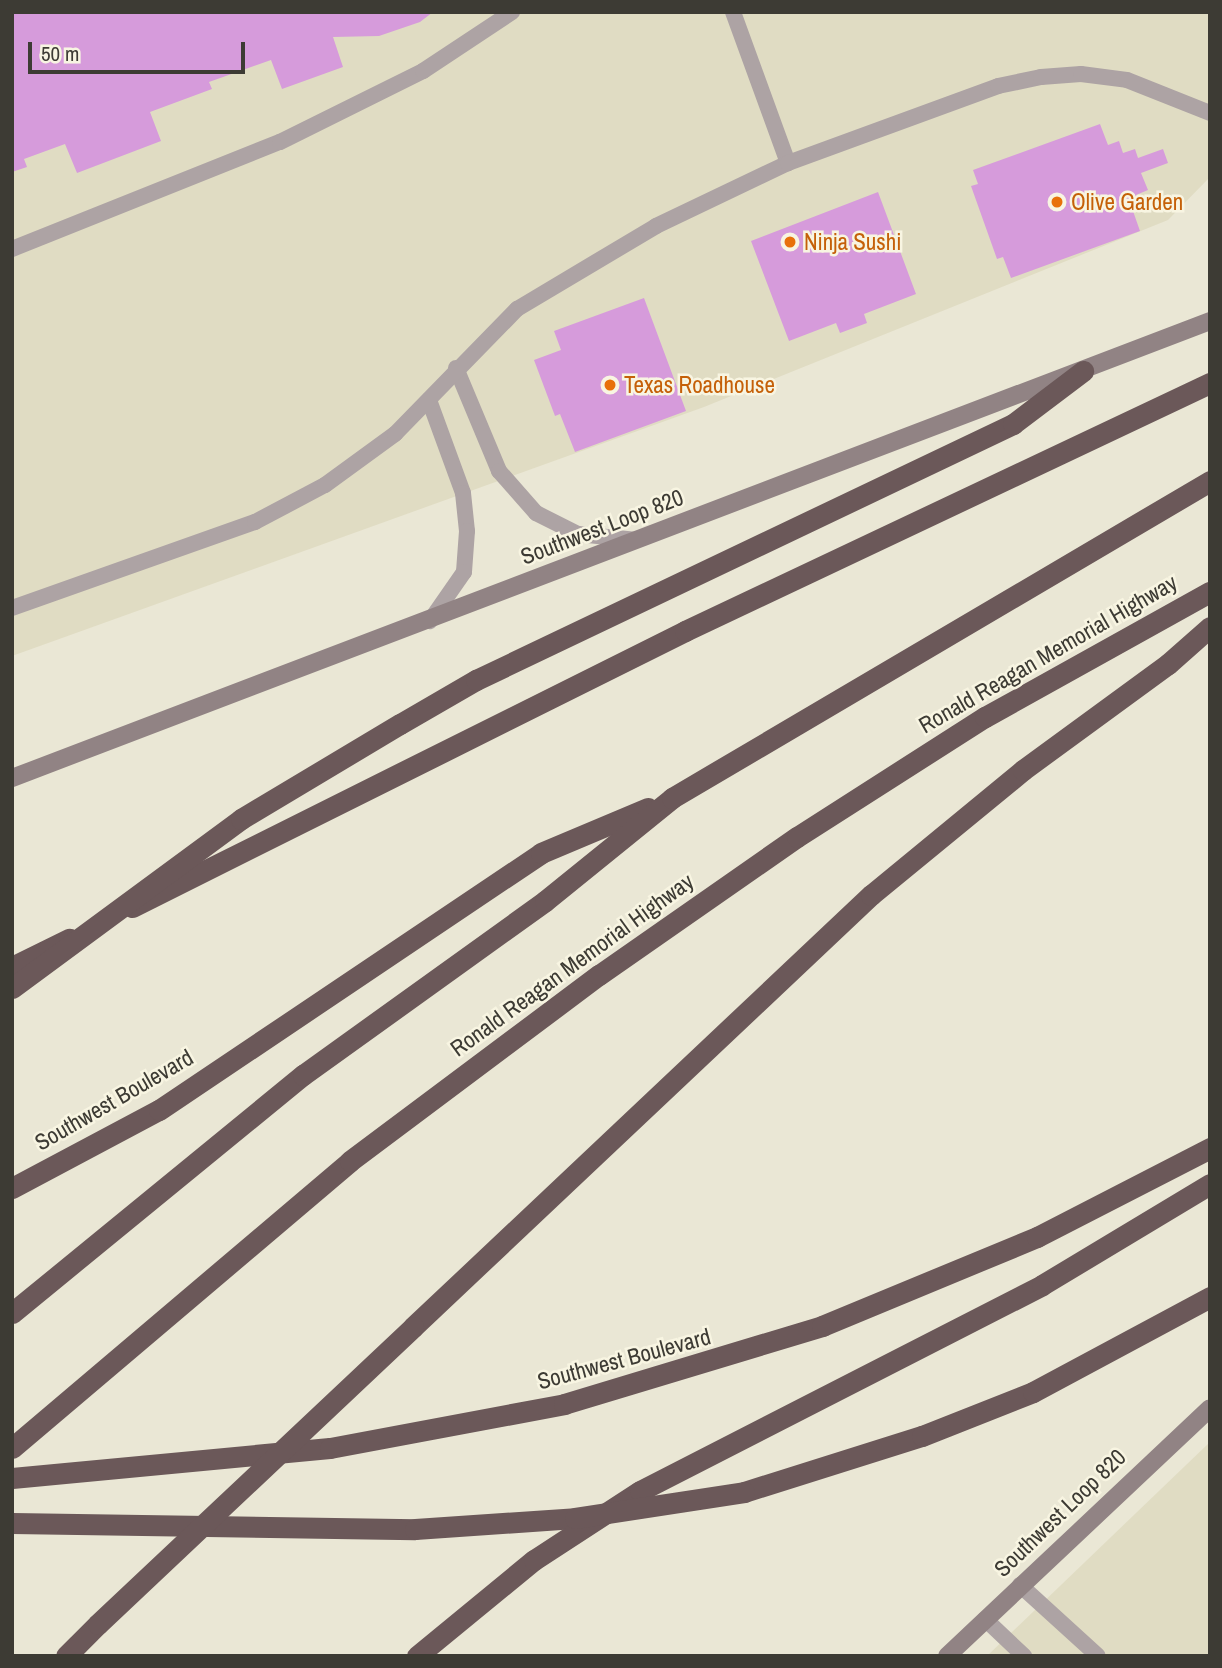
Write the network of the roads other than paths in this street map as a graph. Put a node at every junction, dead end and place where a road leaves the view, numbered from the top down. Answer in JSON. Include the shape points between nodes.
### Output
{"nodes":[{"id":1,"x":512,"y":12,"type":"edge"},
{"id":2,"x":733,"y":12,"type":"edge"},
{"id":3,"x":1210,"y":113,"type":"edge"},
{"id":4,"x":788,"y":163,"type":"junction"},
{"id":5,"x":12,"y":249,"type":"edge"},
{"id":6,"x":1210,"y":321,"type":"edge"},
{"id":7,"x":456,"y":368,"type":"junction"},
{"id":8,"x":1083,"y":372,"type":"junction"},
{"id":9,"x":1210,"y":383,"type":"edge"},
{"id":10,"x":429,"y":400,"type":"junction"},
{"id":11,"x":1210,"y":481,"type":"edge"},
{"id":12,"x":637,"y":540,"type":"junction"},
{"id":13,"x":1210,"y":592,"type":"edge"},
{"id":14,"x":12,"y":608,"type":"edge"},
{"id":15,"x":430,"y":621,"type":"junction"},
{"id":16,"x":1210,"y":627,"type":"edge"},
{"id":17,"x":12,"y":778,"type":"edge"},
{"id":18,"x":672,"y":798,"type":"junction"},
{"id":19,"x":12,"y":967,"type":"edge"},
{"id":20,"x":12,"y":988,"type":"edge"},
{"id":21,"x":1210,"y":1148,"type":"edge"},
{"id":22,"x":1210,"y":1184,"type":"edge"},
{"id":23,"x":12,"y":1188,"type":"edge"},
{"id":24,"x":1210,"y":1297,"type":"edge"},
{"id":25,"x":12,"y":1313,"type":"edge"},
{"id":26,"x":1210,"y":1408,"type":"edge"},
{"id":27,"x":12,"y":1448,"type":"edge"},
{"id":28,"x":12,"y":1478,"type":"edge"},
{"id":29,"x":12,"y":1523,"type":"edge"},
{"id":30,"x":1020,"y":1585,"type":"junction"},
{"id":31,"x":985,"y":1619,"type":"junction"},
{"id":32,"x":66,"y":1656,"type":"edge"},
{"id":33,"x":417,"y":1656,"type":"edge"},
{"id":34,"x":947,"y":1656,"type":"edge"},
{"id":35,"x":1024,"y":1656,"type":"edge"},
{"id":36,"x":1098,"y":1656,"type":"edge"}],
"edges":[{"from":1,"to":5,"type":"lane","via":[[424,71],[304,131],[154,196]]},
{"from":2,"to":4,"type":"lane"},
{"from":3,"to":4,"type":"lane","via":[[1127,80],[1081,74],[1041,77],[998,86]]},
{"from":4,"to":7,"type":"lane","via":[[723,191],[585,265],[517,309]]},
{"from":6,"to":8,"type":"main road","name":"Southwest Loop 820"},
{"from":7,"to":10,"type":"lane"},
{"from":7,"to":12,"type":"lane","via":[[499,471],[536,513],[578,534]]},
{"from":8,"to":12,"type":"main road","name":"Southwest Loop 820"},
{"from":8,"to":20,"type":"highway","bridge":true,"via":[[1013,424],[488,674],[400,724],[241,819]]},
{"from":9,"to":19,"type":"highway","via":[[685,631]]},
{"from":10,"to":14,"type":"lane","via":[[395,434],[325,485],[255,522]]},
{"from":10,"to":15,"type":"lane","via":[[463,493],[467,531],[464,572]]},
{"from":11,"to":18,"type":"highway"},
{"from":12,"to":15,"type":"main road","name":"Southwest Loop 820"},
{"from":13,"to":27,"type":"highway","name":"Ronald Reagan Memorial Highway","via":[[985,717],[797,837],[599,975],[350,1161]]},
{"from":15,"to":17,"type":"main road","name":"Southwest Loop 820"},
{"from":16,"to":32,"type":"highway","bridge":true,"via":[[871,895]]},
{"from":18,"to":23,"type":"highway","name":"Southwest Boulevard","via":[[541,853],[159,1110]]},
{"from":18,"to":25,"type":"highway","via":[[545,901],[303,1075]]},
{"from":21,"to":28,"type":"highway","name":"Southwest Boulevard","via":[[1037,1237],[847,1316],[738,1354],[564,1404],[330,1448]]},
{"from":22,"to":33,"type":"highway","via":[[1042,1285],[640,1491],[534,1560]]},
{"from":24,"to":29,"type":"highway","bridge":true,"via":[[1033,1392],[922,1436],[744,1492],[575,1518],[415,1530]]},
{"from":26,"to":30,"type":"main road","name":"Southwest Loop 820"},
{"from":30,"to":31,"type":"main road","name":"Southwest Loop 820"},
{"from":30,"to":36,"type":"lane"},
{"from":31,"to":34,"type":"main road","name":"Southwest Loop 820"},
{"from":31,"to":35,"type":"lane"}]}
